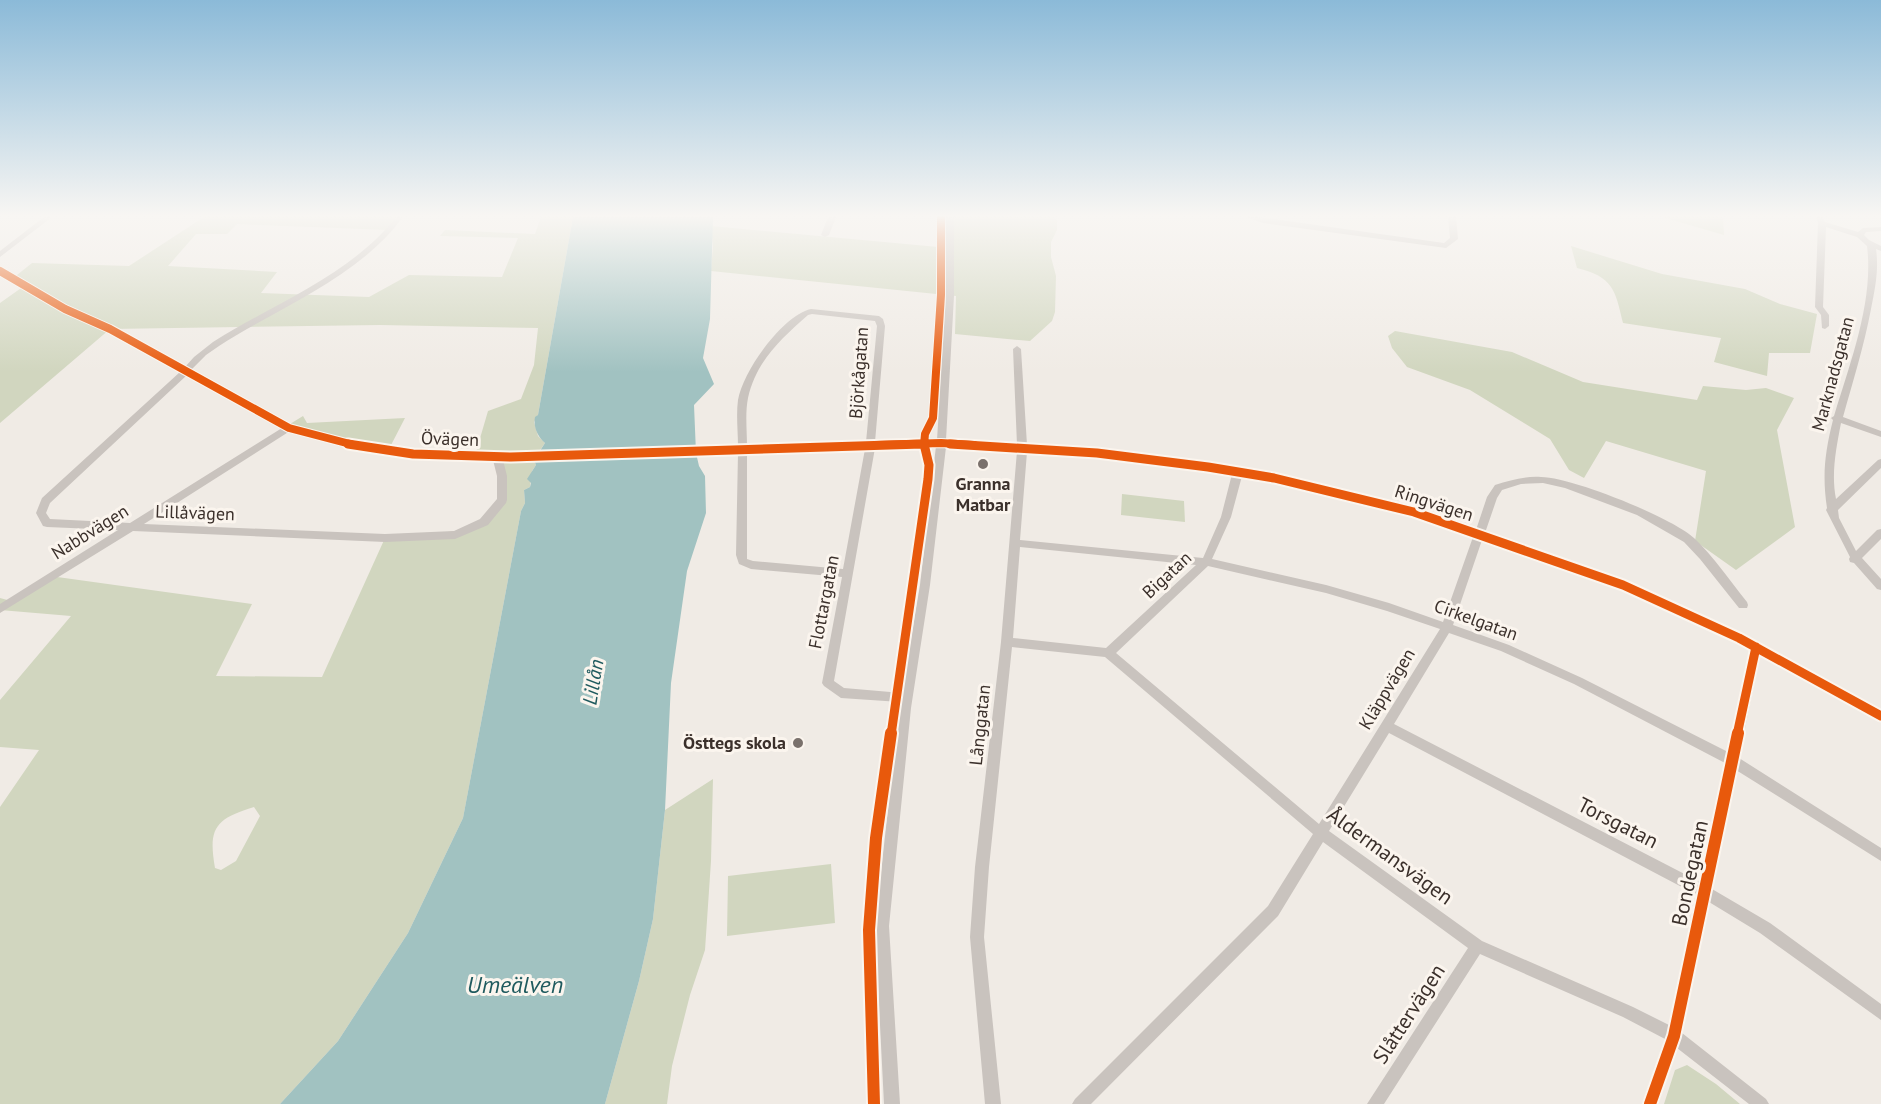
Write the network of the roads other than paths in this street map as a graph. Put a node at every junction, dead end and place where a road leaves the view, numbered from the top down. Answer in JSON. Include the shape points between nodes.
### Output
{"nodes":[{"id":1,"x":340,"y":269,"type":"edge"},
{"id":2,"x":950,"y":269,"type":"edge"},
{"id":3,"x":1820,"y":269,"type":"edge"},
{"id":4,"x":1876,"y":269,"type":"edge"},
{"id":5,"x":0,"y":271,"type":"edge"},
{"id":6,"x":1825,"y":326,"type":"dead end"},
{"id":7,"x":1017,"y":348,"type":"dead end"},
{"id":8,"x":186,"y":371,"type":"junction"},
{"id":9,"x":1836,"y":418,"type":"junction"},
{"id":10,"x":289,"y":428,"type":"junction"},
{"id":11,"x":1881,"y":434,"type":"edge"},
{"id":12,"x":941,"y":444,"type":"junction"},
{"id":13,"x":870,"y":447,"type":"junction"},
{"id":14,"x":1022,"y":449,"type":"junction"},
{"id":15,"x":743,"y":450,"type":"junction"},
{"id":16,"x":496,"y":457,"type":"junction"},
{"id":17,"x":1881,"y":462,"type":"edge"},
{"id":18,"x":1238,"y":472,"type":"junction"},
{"id":19,"x":1831,"y":510,"type":"junction"},
{"id":20,"x":128,"y":528,"type":"junction"},
{"id":21,"x":1881,"y":533,"type":"edge"},
{"id":22,"x":1478,"y":535,"type":"junction"},
{"id":23,"x":1014,"y":543,"type":"junction"},
{"id":24,"x":1854,"y":559,"type":"junction"},
{"id":25,"x":1206,"y":562,"type":"junction"},
{"id":26,"x":848,"y":573,"type":"junction"},
{"id":27,"x":1881,"y":586,"type":"edge"},
{"id":28,"x":1743,"y":605,"type":"dead end"},
{"id":29,"x":0,"y":609,"type":"edge"},
{"id":30,"x":1446,"y":629,"type":"junction"},
{"id":31,"x":1007,"y":642,"type":"junction"},
{"id":32,"x":1756,"y":647,"type":"junction"},
{"id":33,"x":1108,"y":653,"type":"junction"},
{"id":34,"x":907,"y":698,"type":"junction"},
{"id":35,"x":1881,"y":716,"type":"edge"},
{"id":36,"x":1386,"y":726,"type":"junction"},
{"id":37,"x":1733,"y":761,"type":"junction"},
{"id":38,"x":1321,"y":833,"type":"junction"},
{"id":39,"x":1881,"y":855,"type":"edge"},
{"id":40,"x":1703,"y":891,"type":"junction"},
{"id":41,"x":1477,"y":946,"type":"junction"},
{"id":42,"x":1881,"y":1013,"type":"edge"},
{"id":43,"x":1674,"y":1036,"type":"junction"},
{"id":44,"x":892,"y":1104,"type":"edge"},
{"id":45,"x":993,"y":1104,"type":"edge"},
{"id":46,"x":1080,"y":1104,"type":"edge"},
{"id":47,"x":1375,"y":1104,"type":"edge"},
{"id":48,"x":1650,"y":1104,"type":"edge"},
{"id":49,"x":1761,"y":1104,"type":"edge"}],
"edges":[{"from":1,"to":8,"type":"street","via":[[218,342]]},
{"from":2,"to":12,"type":"street"},
{"from":3,"to":6,"type":"street","via":[[1819,307],[1825,315]]},
{"from":4,"to":9,"type":"street","name":"Marknadsgatan","via":[[1864,336]]},
{"from":5,"to":8,"type":"street","name":"Övägen"},
{"from":7,"to":14,"type":"street","name":"Långgatan"},
{"from":8,"to":10,"type":"street","name":"Övägen"},
{"from":8,"to":20,"type":"street","name":"Lillåvägen","via":[[51,495],[40,513],[46,523]]},
{"from":9,"to":11,"type":"street"},
{"from":9,"to":19,"type":"street","name":"Marknadsgatan","via":[[1829,468]]},
{"from":10,"to":16,"type":"street","name":"Övägen","via":[[388,451]]},
{"from":10,"to":20,"type":"street","name":"Nabbvägen"},
{"from":12,"to":13,"type":"street","name":"Övägen"},
{"from":12,"to":14,"type":"street","name":"Ringvägen"},
{"from":12,"to":34,"type":"street"},
{"from":13,"to":15,"type":"street","name":"Övägen"},
{"from":13,"to":15,"type":"street","name":"Björkågatan","via":[[879,319],[819,311],[805,313],[773,342],[752,372],[743,400]]},
{"from":13,"to":26,"type":"street","name":"Flottargatan"},
{"from":14,"to":18,"type":"street","name":"Ringvägen","via":[[1097,453]]},
{"from":14,"to":23,"type":"street","name":"Långgatan"},
{"from":15,"to":16,"type":"street","name":"Övägen"},
{"from":15,"to":26,"type":"street","via":[[743,561]]},
{"from":16,"to":20,"type":"street","name":"Lillåvägen","via":[[502,476],[502,500],[484,522],[455,535],[385,538]]},
{"from":17,"to":19,"type":"street"},
{"from":18,"to":22,"type":"street","name":"Ringvägen","via":[[1414,512]]},
{"from":18,"to":25,"type":"street","name":"Bigatan","via":[[1226,517]]},
{"from":19,"to":24,"type":"street","name":"Marknadsgatan","via":[[1833,522]]},
{"from":20,"to":29,"type":"street","name":"Nabbvägen"},
{"from":21,"to":24,"type":"street"},
{"from":22,"to":28,"type":"street","name":"Kläppvägen","via":[[1499,487],[1543,480],[1567,485],[1641,512],[1688,539]]},
{"from":22,"to":30,"type":"street","name":"Kläppvägen"},
{"from":22,"to":32,"type":"street","name":"Ringvägen","via":[[1623,585]]},
{"from":23,"to":25,"type":"street","name":"Cirkelgatan"},
{"from":23,"to":31,"type":"street","name":"Långgatan"},
{"from":24,"to":27,"type":"street","name":"Marknadsgatan"},
{"from":25,"to":30,"type":"street","name":"Cirkelgatan","via":[[1326,589]]},
{"from":25,"to":33,"type":"street","name":"Bigatan"},
{"from":26,"to":34,"type":"street","name":"Flottargatan","via":[[828,683],[841,693]]},
{"from":30,"to":36,"type":"street","name":"Kläppvägen"},
{"from":30,"to":37,"type":"street","name":"Cirkelgatan","via":[[1504,648],[1578,681]]},
{"from":31,"to":33,"type":"street"},
{"from":31,"to":45,"type":"street","name":"Långgatan","via":[[977,937]]},
{"from":32,"to":35,"type":"street","name":"Ringvägen"},
{"from":32,"to":37,"type":"street","name":"Bondegatan"},
{"from":33,"to":38,"type":"street","name":"Åldermansvägen"},
{"from":34,"to":44,"type":"street","via":[[882,926]]},
{"from":36,"to":38,"type":"street","name":"Kläppvägen"},
{"from":36,"to":40,"type":"street","name":"Torsgatan"},
{"from":37,"to":39,"type":"street","name":"Cirkelgatan"},
{"from":37,"to":40,"type":"street","name":"Bondegatan"},
{"from":38,"to":41,"type":"street","name":"Åldermansvägen"},
{"from":38,"to":46,"type":"street","name":"Kläppvägen","via":[[1274,911]]},
{"from":40,"to":42,"type":"street","name":"Torsgatan","via":[[1765,928]]},
{"from":40,"to":43,"type":"street","name":"Bondegatan"},
{"from":41,"to":43,"type":"street","name":"Åldermansvägen"},
{"from":41,"to":47,"type":"street","name":"Slåttervägen"},
{"from":43,"to":48,"type":"street","name":"Bondegatan"},
{"from":43,"to":49,"type":"street","name":"Åldermansvägen"}]}
